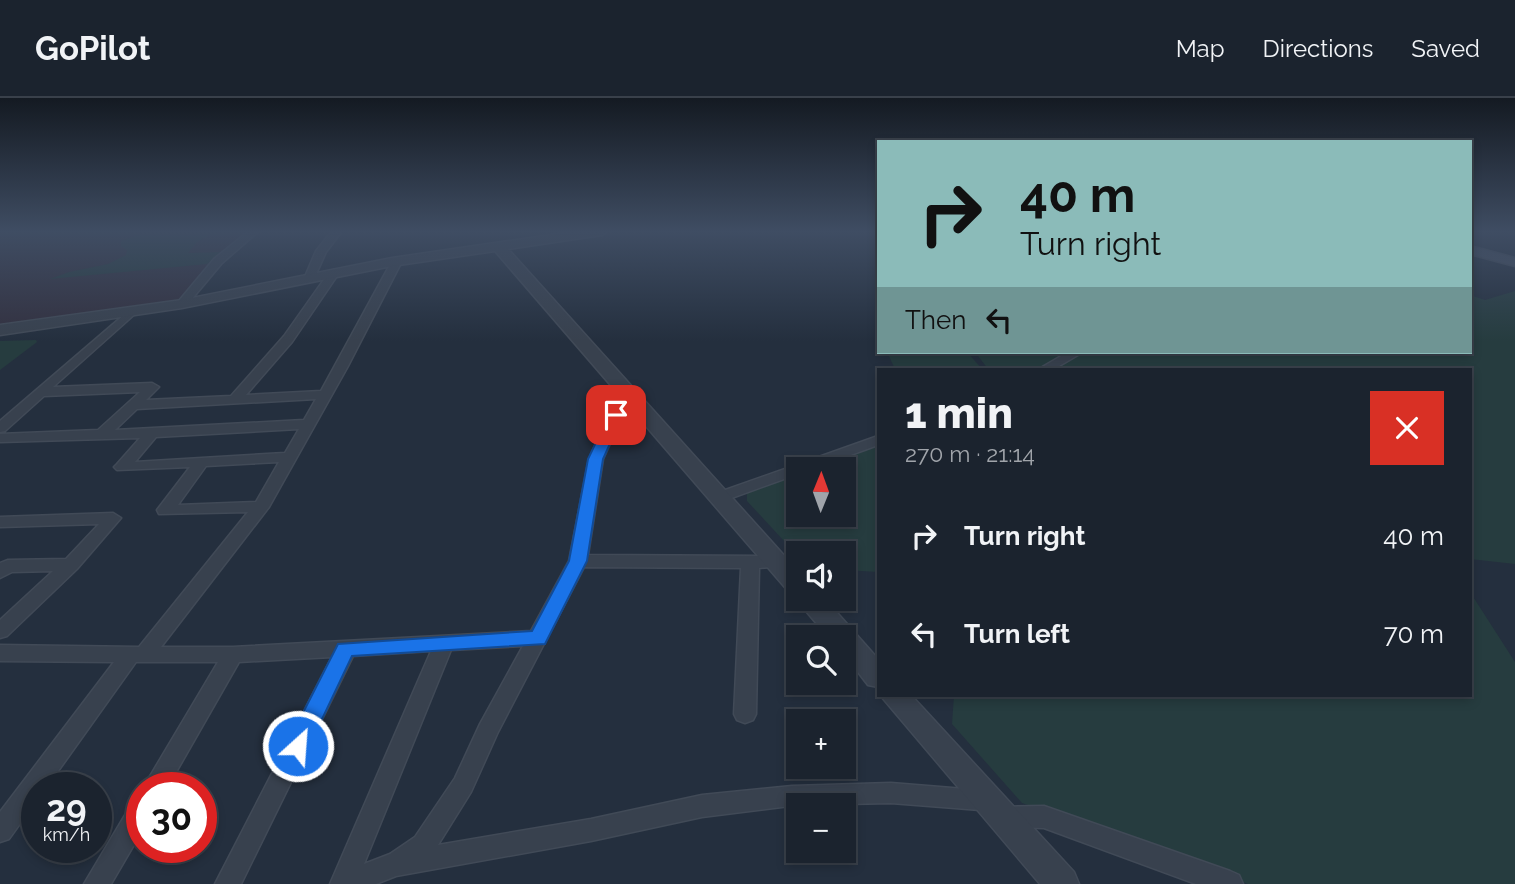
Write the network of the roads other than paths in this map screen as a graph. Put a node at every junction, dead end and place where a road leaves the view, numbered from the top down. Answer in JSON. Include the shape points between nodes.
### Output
{"nodes":[{"id":1,"x":212,"y":268,"type":"edge"},
{"id":2,"x":314,"y":268,"type":"edge"},
{"id":3,"x":362,"y":268,"type":"edge"},
{"id":4,"x":393,"y":268,"type":"edge"},
{"id":5,"x":517,"y":268,"type":"edge"},
{"id":6,"x":334,"y":273,"type":"junction"},
{"id":7,"x":309,"y":279,"type":"junction"},
{"id":8,"x":182,"y":304,"type":"junction"},
{"id":9,"x":132,"y":311,"type":"junction"},
{"id":10,"x":0,"y":330,"type":"edge"},
{"id":11,"x":1073,"y":354,"type":"edge"},
{"id":12,"x":1047,"y":368,"type":"edge"},
{"id":13,"x":41,"y":392,"type":"junction"},
{"id":14,"x":325,"y":395,"type":"junction"},
{"id":15,"x":235,"y":400,"type":"junction"},
{"id":16,"x":133,"y":405,"type":"junction"},
{"id":17,"x":616,"y":415,"type":"dead end"},
{"id":18,"x":309,"y":424,"type":"junction"},
{"id":19,"x":0,"y":428,"type":"edge"},
{"id":20,"x":152,"y":433,"type":"junction"},
{"id":21,"x":101,"y":435,"type":"junction"},
{"id":22,"x":0,"y":438,"type":"edge"},
{"id":23,"x":877,"y":440,"type":"edge"},
{"id":24,"x":288,"y":457,"type":"junction"},
{"id":25,"x":202,"y":462,"type":"junction"},
{"id":26,"x":720,"y":497,"type":"junction"},
{"id":27,"x":261,"y":507,"type":"junction"},
{"id":28,"x":0,"y":522,"type":"edge"},
{"id":29,"x":578,"y":561,"type":"junction"},
{"id":30,"x":777,"y":562,"type":"junction"},
{"id":31,"x":750,"y":563,"type":"junction"},
{"id":32,"x":71,"y":565,"type":"junction"},
{"id":33,"x":0,"y":572,"type":"edge"},
{"id":34,"x":786,"y":572,"type":"edge"},
{"id":35,"x":820,"y":611,"type":"edge"},
{"id":36,"x":833,"y":625,"type":"edge"},
{"id":37,"x":0,"y":631,"type":"edge"},
{"id":38,"x":538,"y":638,"type":"junction"},
{"id":39,"x":444,"y":644,"type":"junction"},
{"id":40,"x":345,"y":649,"type":"junction"},
{"id":41,"x":856,"y":652,"type":"edge"},
{"id":42,"x":0,"y":653,"type":"edge"},
{"id":43,"x":137,"y":654,"type":"junction"},
{"id":44,"x":233,"y":655,"type":"junction"},
{"id":45,"x":877,"y":676,"type":"edge"},
{"id":46,"x":896,"y":697,"type":"edge"},
{"id":47,"x":745,"y":715,"type":"dead end"},
{"id":48,"x":164,"y":772,"type":"edge"},
{"id":49,"x":996,"y":809,"type":"junction"},
{"id":50,"x":0,"y":831,"type":"edge"},
{"id":51,"x":126,"y":835,"type":"edge"},
{"id":52,"x":396,"y":864,"type":"junction"},
{"id":53,"x":97,"y":884,"type":"edge"},
{"id":54,"x":228,"y":884,"type":"edge"},
{"id":55,"x":344,"y":884,"type":"edge"},
{"id":56,"x":1062,"y":884,"type":"edge"},
{"id":57,"x":1230,"y":884,"type":"edge"}],
"edges":[{"from":1,"to":8,"type":"street"},
{"from":2,"to":7,"type":"street"},
{"from":3,"to":6,"type":"street"},
{"from":4,"to":14,"type":"street"},
{"from":5,"to":26,"type":"street"},
{"from":6,"to":7,"type":"street"},
{"from":6,"to":15,"type":"street","via":[[288,339]]},
{"from":7,"to":8,"type":"street"},
{"from":8,"to":9,"type":"street"},
{"from":9,"to":10,"type":"street"},
{"from":9,"to":13,"type":"street"},
{"from":11,"to":12,"type":"street"},
{"from":13,"to":16,"type":"street","via":[[152,387]]},
{"from":13,"to":19,"type":"street"},
{"from":14,"to":15,"type":"street"},
{"from":14,"to":18,"type":"street"},
{"from":15,"to":16,"type":"street"},
{"from":16,"to":21,"type":"street"},
{"from":17,"to":29,"type":"street","via":[[596,459]]},
{"from":18,"to":20,"type":"street"},
{"from":18,"to":24,"type":"street"},
{"from":20,"to":21,"type":"street"},
{"from":20,"to":25,"type":"street","via":[[122,467]]},
{"from":21,"to":22,"type":"street"},
{"from":23,"to":26,"type":"street"},
{"from":24,"to":25,"type":"street"},
{"from":24,"to":27,"type":"street"},
{"from":25,"to":27,"type":"street","via":[[165,510]]},
{"from":26,"to":30,"type":"street"},
{"from":27,"to":43,"type":"street"},
{"from":28,"to":32,"type":"street","via":[[113,518]]},
{"from":29,"to":31,"type":"street"},
{"from":29,"to":38,"type":"street"},
{"from":30,"to":31,"type":"street"},
{"from":30,"to":34,"type":"street"},
{"from":31,"to":47,"type":"street"},
{"from":32,"to":33,"type":"street","via":[[8,566]]},
{"from":32,"to":37,"type":"street"},
{"from":35,"to":36,"type":"street"},
{"from":38,"to":39,"type":"street"},
{"from":38,"to":52,"type":"street","via":[[463,785],[424,845]]},
{"from":39,"to":40,"type":"street"},
{"from":39,"to":55,"type":"street"},
{"from":40,"to":44,"type":"street"},
{"from":40,"to":54,"type":"street"},
{"from":41,"to":45,"type":"street"},
{"from":42,"to":43,"type":"street"},
{"from":43,"to":44,"type":"street"},
{"from":43,"to":50,"type":"street"},
{"from":44,"to":48,"type":"street"},
{"from":46,"to":49,"type":"street"},
{"from":49,"to":52,"type":"street","via":[[891,793],[792,796],[702,806]]},
{"from":49,"to":56,"type":"street"},
{"from":49,"to":57,"type":"street","via":[[1044,817]]},
{"from":51,"to":53,"type":"street"},
{"from":52,"to":55,"type":"street"}]}
